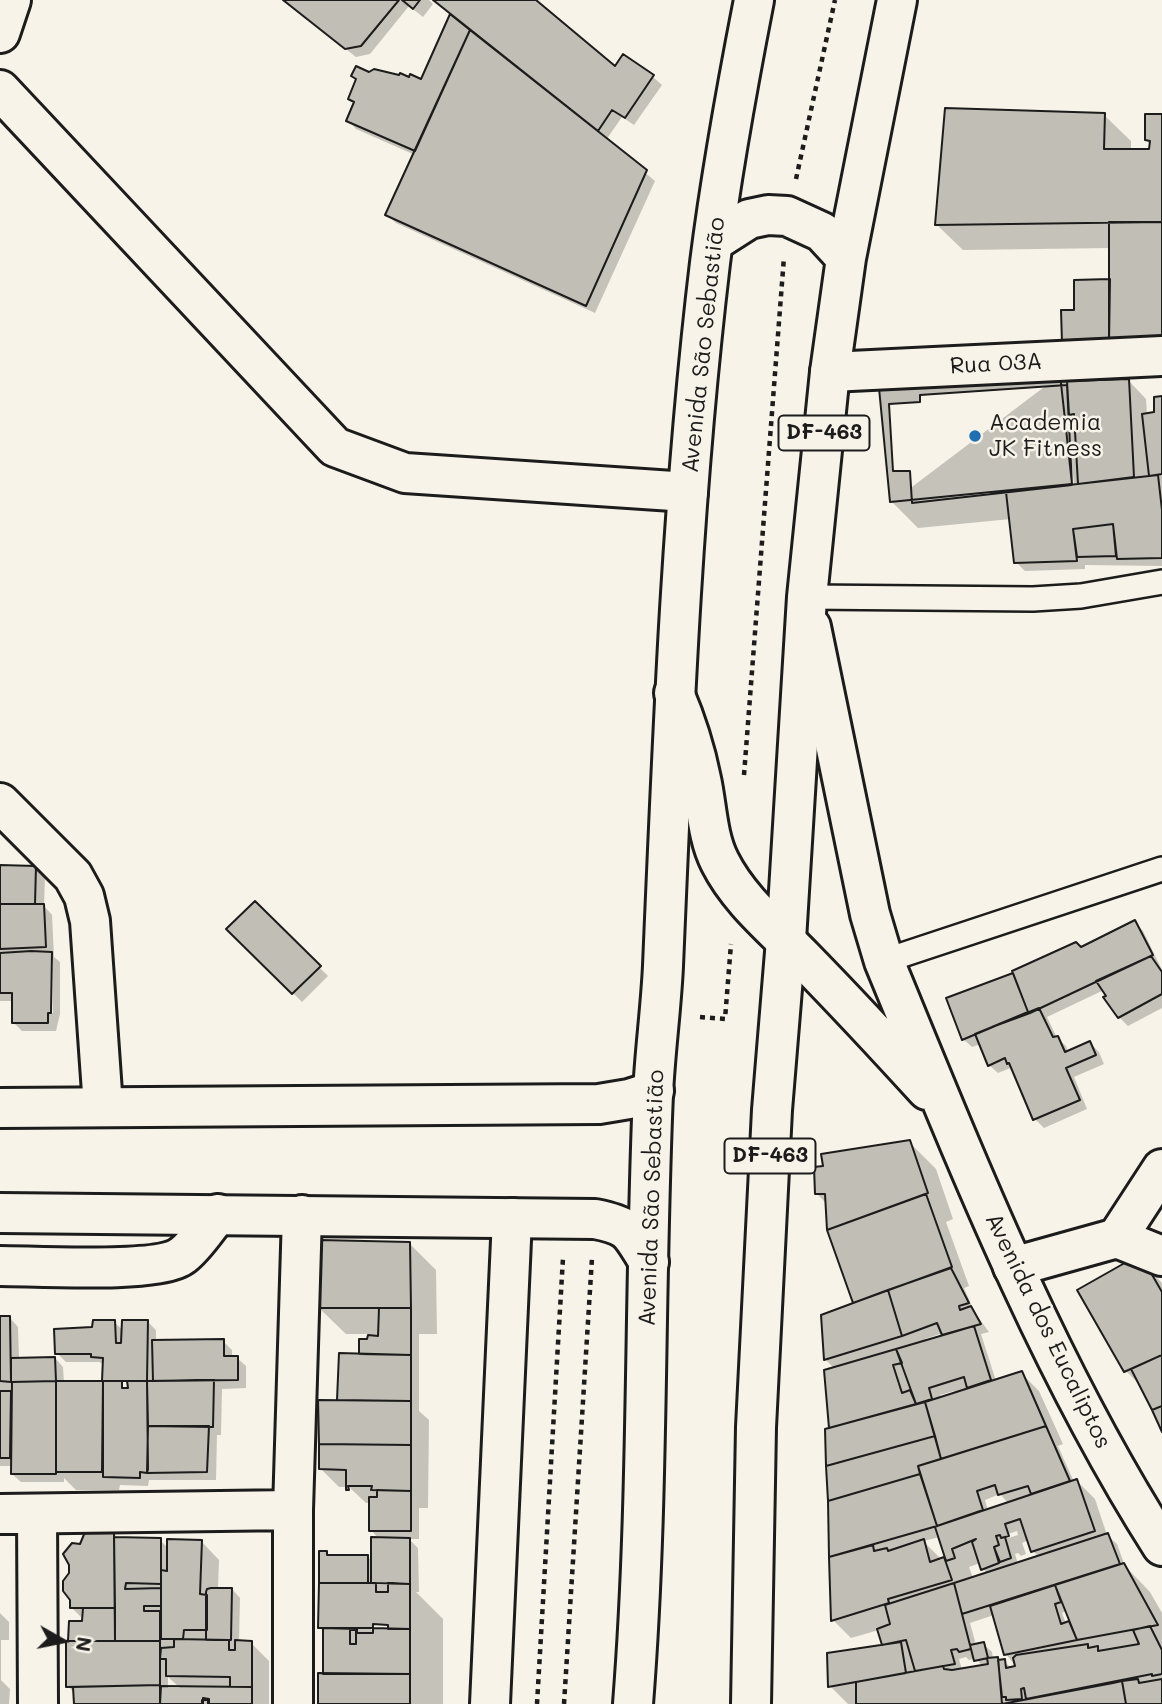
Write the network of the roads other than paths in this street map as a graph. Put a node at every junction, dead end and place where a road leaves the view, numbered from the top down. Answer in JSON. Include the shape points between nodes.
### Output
{"nodes":[{"id":1,"x":11,"y":0,"type":"edge"},
{"id":2,"x":754,"y":0,"type":"edge"},
{"id":3,"x":897,"y":0,"type":"edge"},
{"id":4,"x":0,"y":33,"type":"edge"},
{"id":5,"x":0,"y":90,"type":"edge"},
{"id":6,"x":713,"y":242,"type":"junction"},
{"id":7,"x":846,"y":258,"type":"junction"},
{"id":8,"x":1162,"y":356,"type":"edge"},
{"id":9,"x":830,"y":372,"type":"junction"},
{"id":10,"x":688,"y":492,"type":"junction"},
{"id":11,"x":1162,"y":582,"type":"edge"},
{"id":12,"x":807,"y":602,"type":"junction"},
{"id":13,"x":674,"y":693,"type":"junction"},
{"id":14,"x":4,"y":813,"type":"edge"},
{"id":15,"x":1162,"y":869,"type":"edge"},
{"id":16,"x":786,"y":940,"type":"junction"},
{"id":17,"x":884,"y":961,"type":"junction"},
{"id":18,"x":654,"y":1091,"type":"junction"},
{"id":19,"x":103,"y":1107,"type":"junction"},
{"id":20,"x":0,"y":1108,"type":"edge"},
{"id":21,"x":946,"y":1110,"type":"junction"},
{"id":22,"x":1162,"y":1169,"type":"edge"},
{"id":23,"x":0,"y":1213,"type":"edge"},
{"id":24,"x":218,"y":1214,"type":"junction"},
{"id":25,"x":302,"y":1215,"type":"junction"},
{"id":26,"x":512,"y":1217,"type":"junction"},
{"id":27,"x":1117,"y":1238,"type":"junction"},
{"id":28,"x":1162,"y":1255,"type":"edge"},
{"id":29,"x":649,"y":1262,"type":"junction"},
{"id":30,"x":0,"y":1266,"type":"edge"},
{"id":31,"x":1013,"y":1266,"type":"junction"},
{"id":32,"x":293,"y":1510,"type":"junction"},
{"id":33,"x":19,"y":1514,"type":"edge"},
{"id":34,"x":1162,"y":1546,"type":"edge"},
{"id":35,"x":638,"y":1700,"type":"edge"},
{"id":36,"x":749,"y":1701,"type":"edge"},
{"id":37,"x":38,"y":1704,"type":"edge"},
{"id":38,"x":293,"y":1704,"type":"edge"},
{"id":39,"x":490,"y":1704,"type":"edge"}],
"edges":[{"from":1,"to":4,"type":"street"},
{"from":2,"to":6,"type":"street","name":"Avenida São Sebastião"},
{"from":3,"to":7,"type":"street","number":"DF-463"},
{"from":5,"to":10,"type":"street","via":[[335,447],[405,473]]},
{"from":6,"to":7,"type":"street","via":[[748,219],[787,216],[822,232]]},
{"from":6,"to":10,"type":"street","name":"Avenida São Sebastião"},
{"from":7,"to":9,"type":"street","number":"DF-463"},
{"from":8,"to":9,"type":"street","name":"Rua 03A"},
{"from":9,"to":12,"type":"street","number":"DF-463"},
{"from":10,"to":13,"type":"street","name":"Avenida São Sebastião"},
{"from":11,"to":12,"type":"lane","via":[[1033,599]]},
{"from":12,"to":16,"type":"street","number":"DF-463"},
{"from":12,"to":17,"type":"street","via":[[870,914]]},
{"from":13,"to":16,"type":"street","name":"Avenida São Sebastião","via":[[690,731],[719,861],[763,920]]},
{"from":13,"to":18,"type":"street","name":"Avenida São Sebastião"},
{"from":14,"to":19,"type":"street","via":[[73,876],[84,897],[90,921]]},
{"from":15,"to":17,"type":"lane"},
{"from":16,"to":21,"type":"street","name":"Avenida São Sebastião"},
{"from":16,"to":36,"type":"street","number":"DF-463","via":[[772,1110],[757,1413]]},
{"from":17,"to":21,"type":"street"},
{"from":18,"to":19,"type":"street","via":[[599,1104]]},
{"from":18,"to":29,"type":"street","name":"Avenida São Sebastião"},
{"from":19,"to":20,"type":"street"},
{"from":21,"to":31,"type":"street","name":"Avenida dos Eucaliptos"},
{"from":22,"to":27,"type":"street"},
{"from":23,"to":24,"type":"street"},
{"from":24,"to":25,"type":"street"},
{"from":24,"to":30,"type":"street","via":[[182,1256],[163,1264]]},
{"from":25,"to":26,"type":"street"},
{"from":25,"to":32,"type":"street"},
{"from":26,"to":29,"type":"street","via":[[614,1223],[628,1229]]},
{"from":26,"to":39,"type":"street"},
{"from":27,"to":28,"type":"street"},
{"from":27,"to":31,"type":"street"},
{"from":29,"to":35,"type":"street","name":"Avenida São Sebastião"},
{"from":31,"to":34,"type":"street","name":"Avenida dos Eucaliptos","via":[[1127,1491]]},
{"from":32,"to":33,"type":"street"},
{"from":32,"to":38,"type":"street"},
{"from":33,"to":37,"type":"street"}]}
